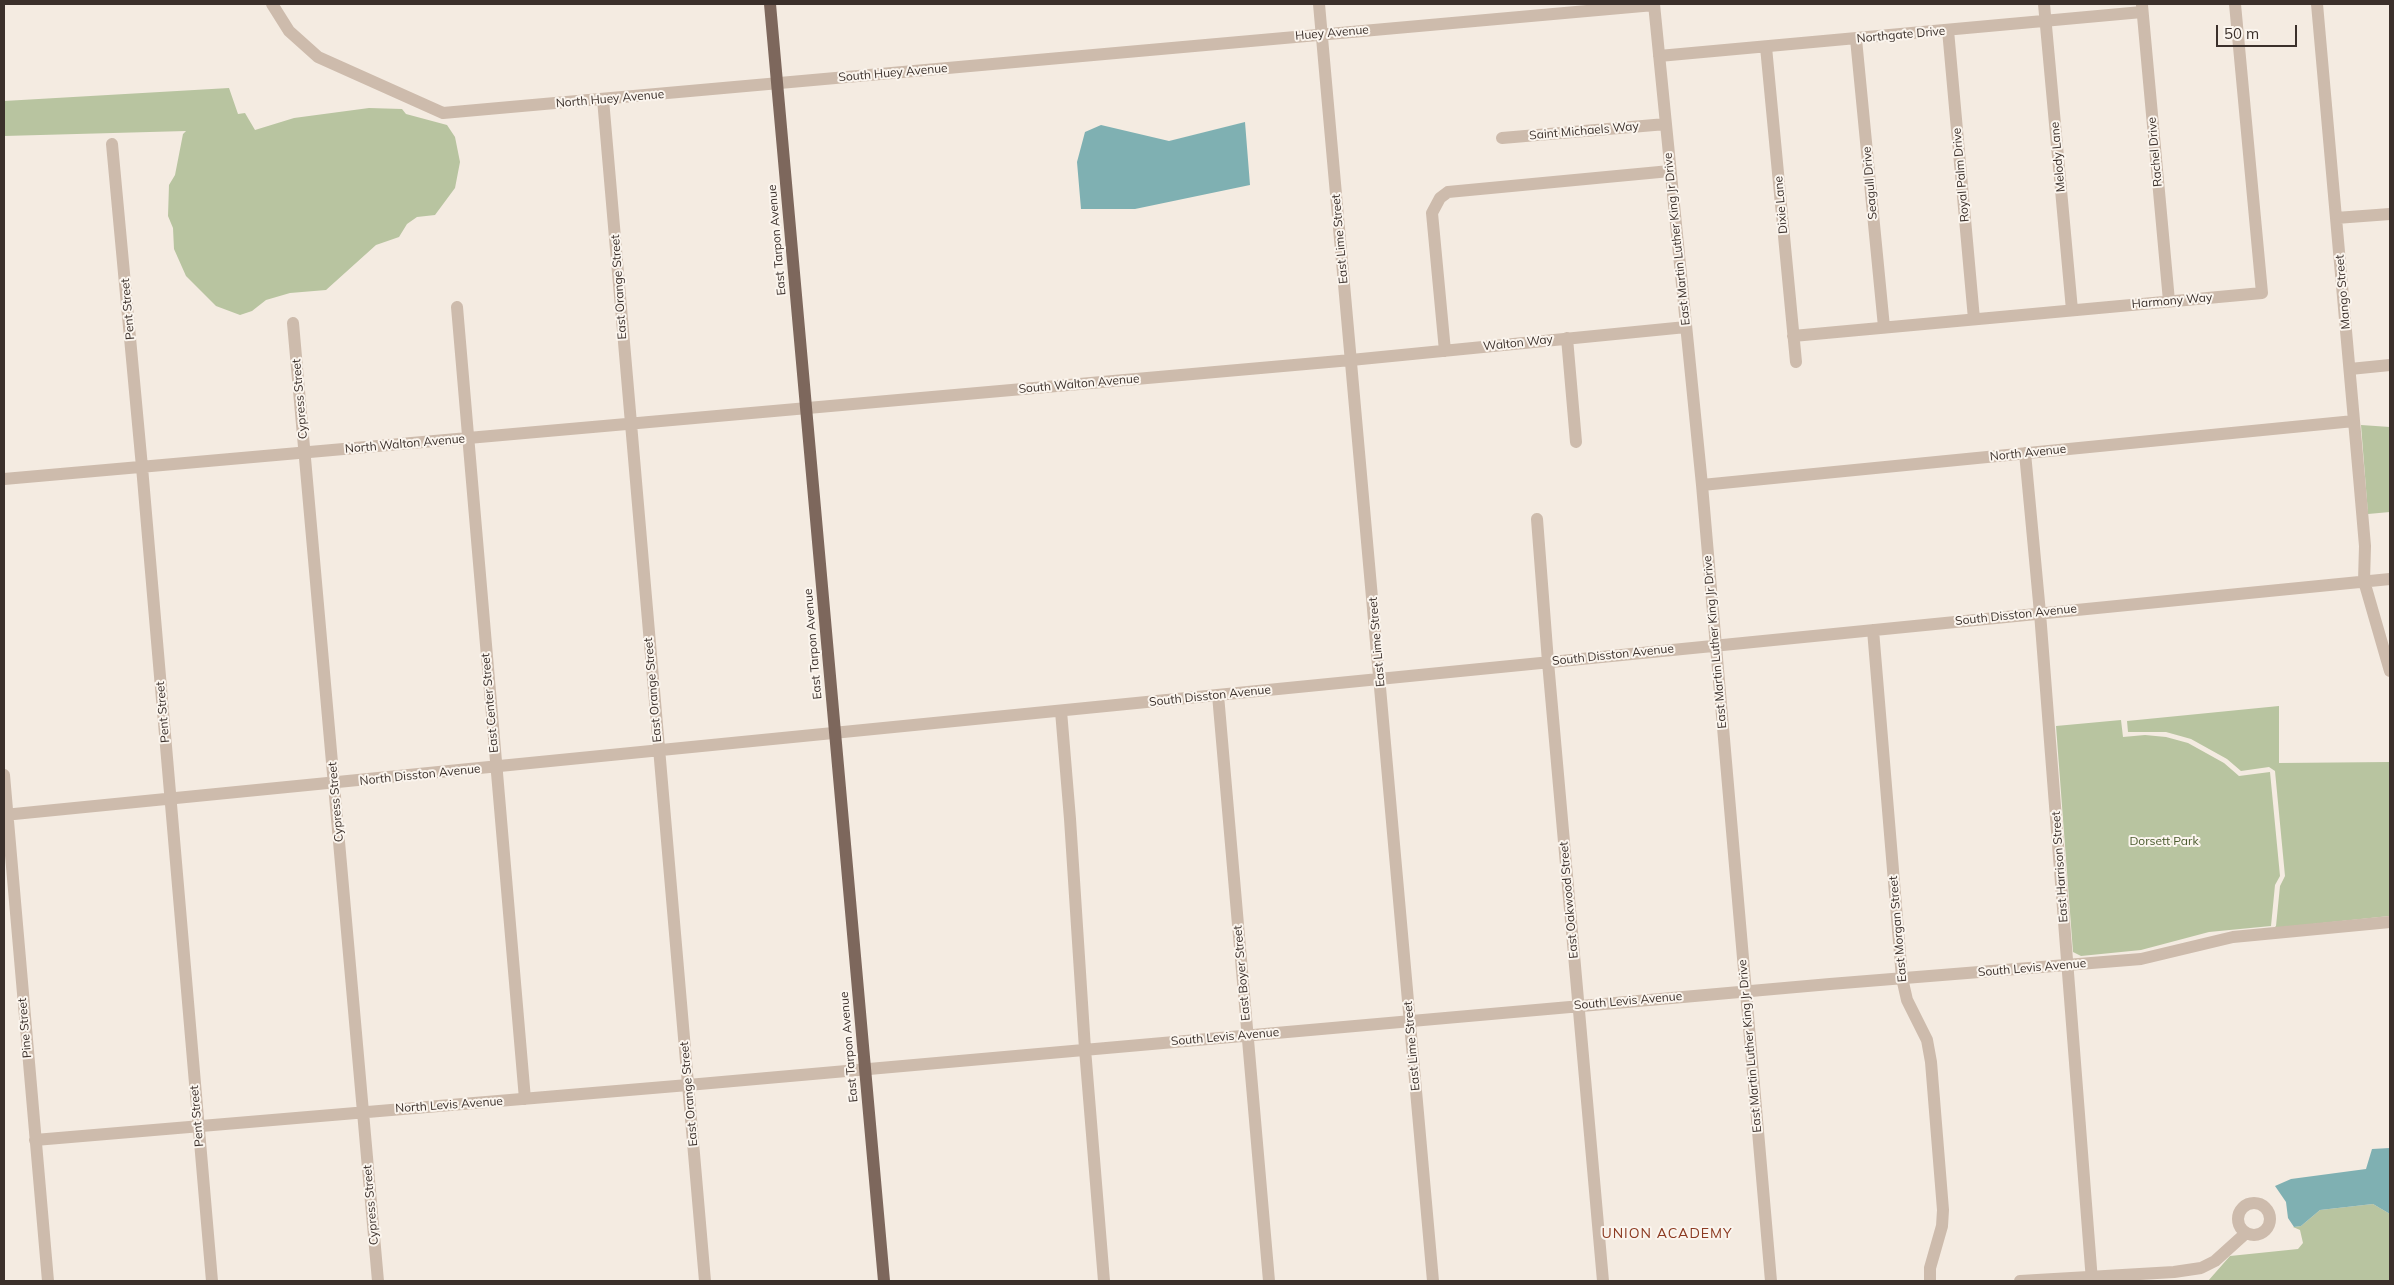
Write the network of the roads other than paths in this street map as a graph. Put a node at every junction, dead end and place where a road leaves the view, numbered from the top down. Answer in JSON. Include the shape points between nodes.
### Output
{"nodes":[{"id":1,"x":272,"y":4,"type":"edge"},
{"id":2,"x":770,"y":4,"type":"edge"},
{"id":3,"x":1320,"y":4,"type":"edge"},
{"id":4,"x":1654,"y":4,"type":"edge"},
{"id":5,"x":2044,"y":4,"type":"edge"},
{"id":6,"x":2235,"y":4,"type":"edge"},
{"id":7,"x":2317,"y":4,"type":"edge"},
{"id":8,"x":2142,"y":8,"type":"edge"},
{"id":9,"x":2045,"y":21,"type":"junction"},
{"id":10,"x":1948,"y":30,"type":"junction"},
{"id":11,"x":1322,"y":33,"type":"junction"},
{"id":12,"x":1856,"y":39,"type":"junction"},
{"id":13,"x":1766,"y":47,"type":"junction"},
{"id":14,"x":1659,"y":56,"type":"junction"},
{"id":15,"x":1011,"y":62,"type":"joint"},
{"id":16,"x":776,"y":83,"type":"junction"},
{"id":17,"x":603,"y":99,"type":"junction"},
{"id":18,"x":1666,"y":124,"type":"junction"},
{"id":19,"x":1502,"y":138,"type":"dead end"},
{"id":20,"x":112,"y":144,"type":"dead end"},
{"id":21,"x":1670,"y":171,"type":"junction"},
{"id":22,"x":2390,"y":214,"type":"edge"},
{"id":23,"x":2336,"y":218,"type":"junction"},
{"id":24,"x":2169,"y":301,"type":"junction"},
{"id":25,"x":457,"y":307,"type":"dead end"},
{"id":26,"x":2072,"y":310,"type":"junction"},
{"id":27,"x":1974,"y":319,"type":"junction"},
{"id":28,"x":293,"y":323,"type":"dead end"},
{"id":29,"x":1686,"y":327,"type":"junction"},
{"id":30,"x":1884,"y":327,"type":"junction"},
{"id":31,"x":1793,"y":336,"type":"junction"},
{"id":32,"x":1567,"y":338,"type":"junction"},
{"id":33,"x":1445,"y":350,"type":"junction"},
{"id":34,"x":1351,"y":360,"type":"junction"},
{"id":35,"x":1796,"y":362,"type":"dead end"},
{"id":36,"x":2390,"y":365,"type":"edge"},
{"id":37,"x":2350,"y":369,"type":"junction"},
{"id":38,"x":806,"y":408,"type":"junction"},
{"id":39,"x":2354,"y":421,"type":"junction"},
{"id":40,"x":630,"y":423,"type":"junction"},
{"id":41,"x":468,"y":438,"type":"junction"},
{"id":42,"x":1576,"y":442,"type":"dead end"},
{"id":43,"x":305,"y":453,"type":"junction"},
{"id":44,"x":2025,"y":453,"type":"junction"},
{"id":45,"x":142,"y":467,"type":"junction"},
{"id":46,"x":4,"y":478,"type":"edge"},
{"id":47,"x":1702,"y":485,"type":"junction"},
{"id":48,"x":1537,"y":519,"type":"dead end"},
{"id":49,"x":2390,"y":579,"type":"edge"},
{"id":50,"x":2364,"y":581,"type":"junction"},
{"id":51,"x":2040,"y":613,"type":"junction"},
{"id":52,"x":1873,"y":630,"type":"junction"},
{"id":53,"x":1715,"y":645,"type":"junction"},
{"id":54,"x":1548,"y":662,"type":"junction"},
{"id":55,"x":2390,"y":671,"type":"edge"},
{"id":56,"x":1380,"y":678,"type":"junction"},
{"id":57,"x":1218,"y":695,"type":"junction"},
{"id":58,"x":1061,"y":711,"type":"junction"},
{"id":59,"x":835,"y":733,"type":"junction"},
{"id":60,"x":658,"y":751,"type":"junction"},
{"id":61,"x":496,"y":768,"type":"junction"},
{"id":62,"x":4,"y":775,"type":"edge"},
{"id":63,"x":334,"y":784,"type":"junction"},
{"id":64,"x":170,"y":800,"type":"junction"},
{"id":65,"x":6,"y":815,"type":"edge"},
{"id":66,"x":2390,"y":922,"type":"edge"},
{"id":67,"x":2067,"y":965,"type":"junction"},
{"id":68,"x":1902,"y":978,"type":"junction"},
{"id":69,"x":1746,"y":991,"type":"junction"},
{"id":70,"x":1578,"y":1006,"type":"junction"},
{"id":71,"x":1410,"y":1020,"type":"junction"},
{"id":72,"x":1248,"y":1035,"type":"junction"},
{"id":73,"x":1085,"y":1049,"type":"junction"},
{"id":74,"x":864,"y":1069,"type":"junction"},
{"id":75,"x":688,"y":1085,"type":"junction"},
{"id":76,"x":525,"y":1099,"type":"junction"},
{"id":77,"x":362,"y":1112,"type":"junction"},
{"id":78,"x":198,"y":1126,"type":"junction"},
{"id":79,"x":35,"y":1140,"type":"junction"},
{"id":80,"x":2246,"y":1233,"type":"dead end"},
{"id":81,"x":2092,"y":1279,"type":"edge"},
{"id":82,"x":48,"y":1281,"type":"edge"},
{"id":83,"x":212,"y":1281,"type":"edge"},
{"id":84,"x":378,"y":1281,"type":"edge"},
{"id":85,"x":706,"y":1281,"type":"edge"},
{"id":86,"x":884,"y":1281,"type":"edge"},
{"id":87,"x":1104,"y":1281,"type":"edge"},
{"id":88,"x":1269,"y":1281,"type":"edge"},
{"id":89,"x":1433,"y":1281,"type":"edge"},
{"id":90,"x":1603,"y":1281,"type":"edge"},
{"id":91,"x":1771,"y":1281,"type":"edge"},
{"id":92,"x":1930,"y":1281,"type":"edge"},
{"id":93,"x":2020,"y":1281,"type":"edge"}],
"edges":[{"from":1,"to":17,"type":"street","name":"North Huey Avenue","via":[[288,31],[318,57],[443,113]]},
{"from":2,"to":16,"type":"main road","name":"East Tarpon Avenue"},
{"from":3,"to":11,"type":"street","name":"East Lime Street"},
{"from":4,"to":11,"type":"street","name":"Huey Avenue"},
{"from":4,"to":14,"type":"street","name":"East Martin Luther King Jr Drive"},
{"from":5,"to":9,"type":"street","name":"Melody Lane"},
{"from":6,"to":24,"type":"street","name":"Harmony Way","via":[[2262,293]]},
{"from":7,"to":23,"type":"street","name":"Mango Street"},
{"from":8,"to":9,"type":"street","name":"Northgate Drive"},
{"from":8,"to":24,"type":"street","name":"Rachel Drive"},
{"from":9,"to":10,"type":"street","name":"Northgate Drive"},
{"from":9,"to":26,"type":"street","name":"Melody Lane"},
{"from":10,"to":12,"type":"street","name":"Northgate Drive"},
{"from":10,"to":27,"type":"street","name":"Royal Palm Drive"},
{"from":11,"to":15,"type":"street","name":"Huey Avenue"},
{"from":11,"to":34,"type":"street","name":"East Lime Street"},
{"from":12,"to":13,"type":"street","name":"Northgate Drive"},
{"from":12,"to":30,"type":"street","name":"Seagull Drive"},
{"from":13,"to":14,"type":"street","name":"Northgate Drive"},
{"from":13,"to":31,"type":"street","name":"Dixie Lane"},
{"from":14,"to":18,"type":"street","name":"East Martin Luther King Jr Drive"},
{"from":15,"to":16,"type":"street","name":"South Huey Avenue"},
{"from":16,"to":17,"type":"street","name":"North Huey Avenue"},
{"from":16,"to":38,"type":"main road","name":"East Tarpon Avenue"},
{"from":17,"to":40,"type":"street","name":"East Orange Street"},
{"from":18,"to":19,"type":"street","name":"Saint Michaels Way"},
{"from":18,"to":21,"type":"street","name":"East Martin Luther King Jr Drive"},
{"from":20,"to":45,"type":"street","name":"Pent Street"},
{"from":21,"to":29,"type":"street","name":"East Martin Luther King Jr Drive"},
{"from":21,"to":33,"type":"street","via":[[1448,192],[1440,198],[1432,213]]},
{"from":22,"to":23,"type":"street"},
{"from":23,"to":37,"type":"street","name":"Mango Street"},
{"from":24,"to":26,"type":"street","name":"Harmony Way"},
{"from":25,"to":41,"type":"street","name":"East Center Street"},
{"from":26,"to":27,"type":"street","name":"Harmony Way"},
{"from":27,"to":30,"type":"street","name":"Harmony Way"},
{"from":28,"to":43,"type":"street","name":"Cypress Street"},
{"from":29,"to":32,"type":"street","name":"Walton Way"},
{"from":29,"to":47,"type":"street","name":"East Martin Luther King Jr Drive"},
{"from":30,"to":31,"type":"street","name":"Harmony Way"},
{"from":31,"to":35,"type":"street","name":"Dixie Lane"},
{"from":32,"to":33,"type":"street","name":"Walton Way"},
{"from":32,"to":42,"type":"street"},
{"from":33,"to":34,"type":"street","name":"Walton Way"},
{"from":34,"to":38,"type":"street","name":"South Walton Avenue"},
{"from":34,"to":56,"type":"street","name":"East Lime Street"},
{"from":36,"to":37,"type":"street"},
{"from":37,"to":39,"type":"street","name":"Mango Street"},
{"from":38,"to":40,"type":"street","name":"North Walton Avenue"},
{"from":38,"to":59,"type":"main road","name":"East Tarpon Avenue"},
{"from":39,"to":44,"type":"street","name":"North Avenue"},
{"from":39,"to":50,"type":"street","name":"Mango Street","via":[[2365,546]]},
{"from":40,"to":41,"type":"street","name":"North Walton Avenue"},
{"from":40,"to":60,"type":"street","name":"East Orange Street"},
{"from":41,"to":43,"type":"street","name":"North Walton Avenue"},
{"from":41,"to":61,"type":"street","name":"East Center Street"},
{"from":43,"to":45,"type":"street","name":"North Walton Avenue"},
{"from":43,"to":63,"type":"street","name":"Cypress Street"},
{"from":44,"to":47,"type":"street","name":"North Avenue"},
{"from":44,"to":51,"type":"street","name":"East Harrison Street"},
{"from":45,"to":46,"type":"street","name":"North Walton Avenue"},
{"from":45,"to":64,"type":"street","name":"Pent Street"},
{"from":47,"to":53,"type":"street","name":"East Martin Luther King Jr Drive"},
{"from":48,"to":54,"type":"street","name":"East Oakwood Street"},
{"from":49,"to":50,"type":"street","name":"South Disston Avenue"},
{"from":50,"to":51,"type":"street","name":"South Disston Avenue"},
{"from":50,"to":55,"type":"street","name":"Mango Street"},
{"from":51,"to":52,"type":"street","name":"South Disston Avenue"},
{"from":51,"to":67,"type":"street","name":"East Harrison Street"},
{"from":52,"to":53,"type":"street","name":"South Disston Avenue"},
{"from":52,"to":68,"type":"street","name":"East Morgan Street"},
{"from":53,"to":54,"type":"street","name":"South Disston Avenue"},
{"from":53,"to":69,"type":"street","name":"East Martin Luther King Jr Drive"},
{"from":54,"to":56,"type":"street","name":"South Disston Avenue"},
{"from":54,"to":70,"type":"street","name":"East Oakwood Street"},
{"from":56,"to":57,"type":"street","name":"South Disston Avenue"},
{"from":56,"to":71,"type":"street","name":"East Lime Street"},
{"from":57,"to":58,"type":"street","name":"South Disston Avenue"},
{"from":57,"to":72,"type":"street","name":"East Boyer Street"},
{"from":58,"to":59,"type":"street","name":"South Disston Avenue"},
{"from":58,"to":73,"type":"street"},
{"from":59,"to":60,"type":"street","name":"North Disston Avenue"},
{"from":59,"to":74,"type":"main road","name":"East Tarpon Avenue"},
{"from":60,"to":61,"type":"street","name":"North Disston Avenue"},
{"from":60,"to":75,"type":"street","name":"East Orange Street"},
{"from":61,"to":63,"type":"street","name":"North Disston Avenue"},
{"from":61,"to":76,"type":"street","name":"East Center Street"},
{"from":62,"to":65,"type":"street","name":"Pine Street"},
{"from":63,"to":64,"type":"street","name":"North Disston Avenue"},
{"from":63,"to":77,"type":"street","name":"Cypress Street"},
{"from":64,"to":65,"type":"street","name":"North Disston Avenue"},
{"from":64,"to":78,"type":"street","name":"Pent Street"},
{"from":65,"to":79,"type":"street","name":"Pine Street"},
{"from":66,"to":67,"type":"street","name":"South Levis Avenue","via":[[2233,937],[2141,959]]},
{"from":67,"to":68,"type":"street","name":"South Levis Avenue"},
{"from":67,"to":81,"type":"street","name":"East Harrison Street"},
{"from":68,"to":69,"type":"street","name":"South Levis Avenue"},
{"from":68,"to":92,"type":"street","name":"East Morgan Street","via":[[1907,1000],[1924,1032],[1930,1052],[1943,1210]]},
{"from":69,"to":70,"type":"street","name":"South Levis Avenue"},
{"from":69,"to":91,"type":"street","name":"East Martin Luther King Jr Drive"},
{"from":70,"to":71,"type":"street","name":"South Levis Avenue"},
{"from":70,"to":90,"type":"street","name":"East Oakwood Street"},
{"from":71,"to":72,"type":"street","name":"South Levis Avenue"},
{"from":71,"to":89,"type":"street","name":"East Lime Street"},
{"from":72,"to":73,"type":"street","name":"South Levis Avenue"},
{"from":72,"to":88,"type":"street","name":"East Boyer Street"},
{"from":73,"to":74,"type":"street","name":"South Levis Avenue"},
{"from":73,"to":87,"type":"street"},
{"from":74,"to":75,"type":"street","name":"North Levis Avenue"},
{"from":74,"to":86,"type":"main road","name":"East Tarpon Avenue"},
{"from":75,"to":76,"type":"street","name":"North Levis Avenue"},
{"from":75,"to":85,"type":"street","name":"East Orange Street"},
{"from":76,"to":77,"type":"street","name":"North Levis Avenue"},
{"from":77,"to":78,"type":"street","name":"North Levis Avenue"},
{"from":77,"to":84,"type":"street","name":"Cypress Street"},
{"from":78,"to":79,"type":"street","name":"North Levis Avenue"},
{"from":78,"to":83,"type":"street","name":"Pent Street"},
{"from":79,"to":82,"type":"street","name":"Pine Street"},
{"from":80,"to":81,"type":"street","via":[[2215,1261],[2201,1268]]},
{"from":81,"to":93,"type":"street"}]}
